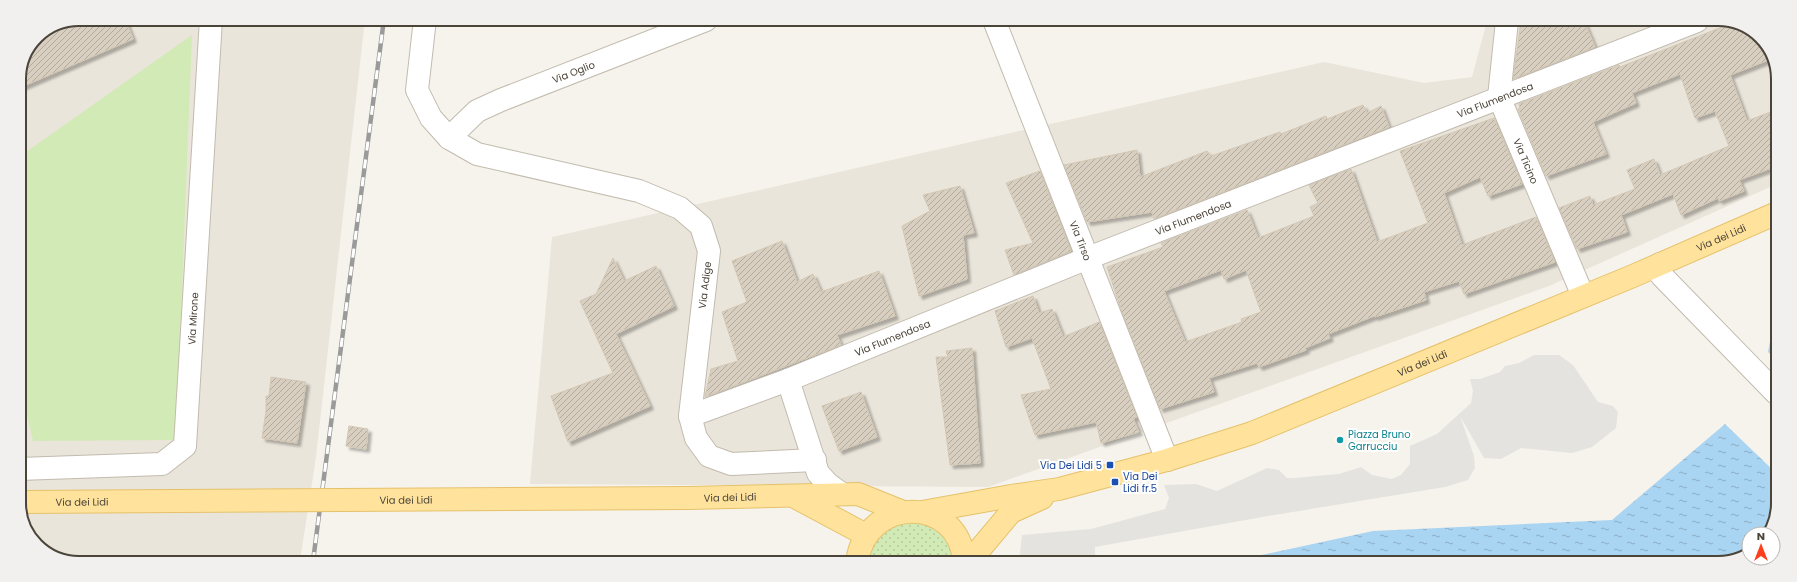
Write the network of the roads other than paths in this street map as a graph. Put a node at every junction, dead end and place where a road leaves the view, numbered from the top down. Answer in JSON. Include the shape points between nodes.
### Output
{"nodes":[{"id":1,"x":211,"y":26,"type":"edge"},
{"id":2,"x":424,"y":26,"type":"edge"},
{"id":3,"x":691,"y":26,"type":"edge"},
{"id":4,"x":996,"y":26,"type":"edge"},
{"id":5,"x":1506,"y":26,"type":"edge"},
{"id":6,"x":1684,"y":26,"type":"edge"},
{"id":7,"x":1499,"y":97,"type":"junction"},
{"id":8,"x":449,"y":138,"type":"junction"},
{"id":9,"x":1771,"y":216,"type":"edge"},
{"id":10,"x":1088,"y":258,"type":"junction"},
{"id":11,"x":1660,"y":264,"type":"junction"},
{"id":12,"x":1583,"y":296,"type":"junction"},
{"id":13,"x":788,"y":380,"type":"junction"},
{"id":14,"x":1771,"y":388,"type":"edge"},
{"id":15,"x":690,"y":416,"type":"junction"},
{"id":16,"x":815,"y":460,"type":"junction"},
{"id":17,"x":1167,"y":460,"type":"junction"},
{"id":18,"x":26,"y":469,"type":"edge"},
{"id":19,"x":1059,"y":489,"type":"junction"},
{"id":20,"x":842,"y":494,"type":"junction"},
{"id":21,"x":793,"y":496,"type":"junction"},
{"id":22,"x":26,"y":502,"type":"edge"},
{"id":23,"x":913,"y":512,"type":"junction"},
{"id":24,"x":866,"y":535,"type":"junction"},
{"id":25,"x":857,"y":556,"type":"edge"},
{"id":26,"x":963,"y":556,"type":"edge"},
{"id":27,"x":974,"y":556,"type":"edge"}],
"edges":[{"from":1,"to":18,"type":"street","name":"Via Mirone","via":[[185,446],[162,464]]},
{"from":2,"to":8,"type":"street","name":"Via Adige","via":[[417,90],[431,118]]},
{"from":3,"to":8,"type":"street","name":"Via Oglio","via":[[501,100],[477,112]]},
{"from":4,"to":10,"type":"street","name":"Via Tirso"},
{"from":5,"to":7,"type":"street","name":"Via Ticino"},
{"from":6,"to":7,"type":"street","name":"Via Flumendosa"},
{"from":7,"to":10,"type":"street","name":"Via Flumendosa"},
{"from":7,"to":12,"type":"street","name":"Via Ticino"},
{"from":8,"to":15,"type":"street","name":"Via Adige","via":[[476,154],[639,191],[680,208],[701,226],[710,251]]},
{"from":9,"to":11,"type":"main road","name":"Via dei Lidi"},
{"from":10,"to":13,"type":"street","name":"Via Flumendosa"},
{"from":10,"to":17,"type":"street","name":"Via Tirso"},
{"from":11,"to":12,"type":"main road","name":"Via dei Lidi"},
{"from":11,"to":14,"type":"street","via":[[1661,275]]},
{"from":12,"to":17,"type":"main road","name":"Via dei Lidi","via":[[1252,433]]},
{"from":13,"to":15,"type":"street","name":"Via Flumendosa"},
{"from":13,"to":16,"type":"street"},
{"from":15,"to":16,"type":"street","name":"Via Adige","via":[[696,438],[708,456],[731,464]]},
{"from":16,"to":20,"type":"street","via":[[818,472],[828,484]]},
{"from":17,"to":19,"type":"main road","name":"Via dei Lidi"},
{"from":19,"to":23,"type":"main road","name":"Via dei Lidi"},
{"from":19,"to":27,"type":"main road","name":"Via dei Lidi","via":[[1011,512]]},
{"from":20,"to":21,"type":"main road","name":"Via dei Lidi"},
{"from":20,"to":23,"type":"main road","name":"Via dei Lidi","via":[[858,494]]},
{"from":21,"to":22,"type":"main road","name":"Via dei Lidi","bridge":true},
{"from":21,"to":24,"type":"main road","name":"Via dei Lidi"},
{"from":23,"to":24,"type":"main road","via":[[882,519]]},
{"from":23,"to":26,"type":"main road","via":[[931,515],[947,525],[956,536]]},
{"from":24,"to":25,"type":"main road"}]}
